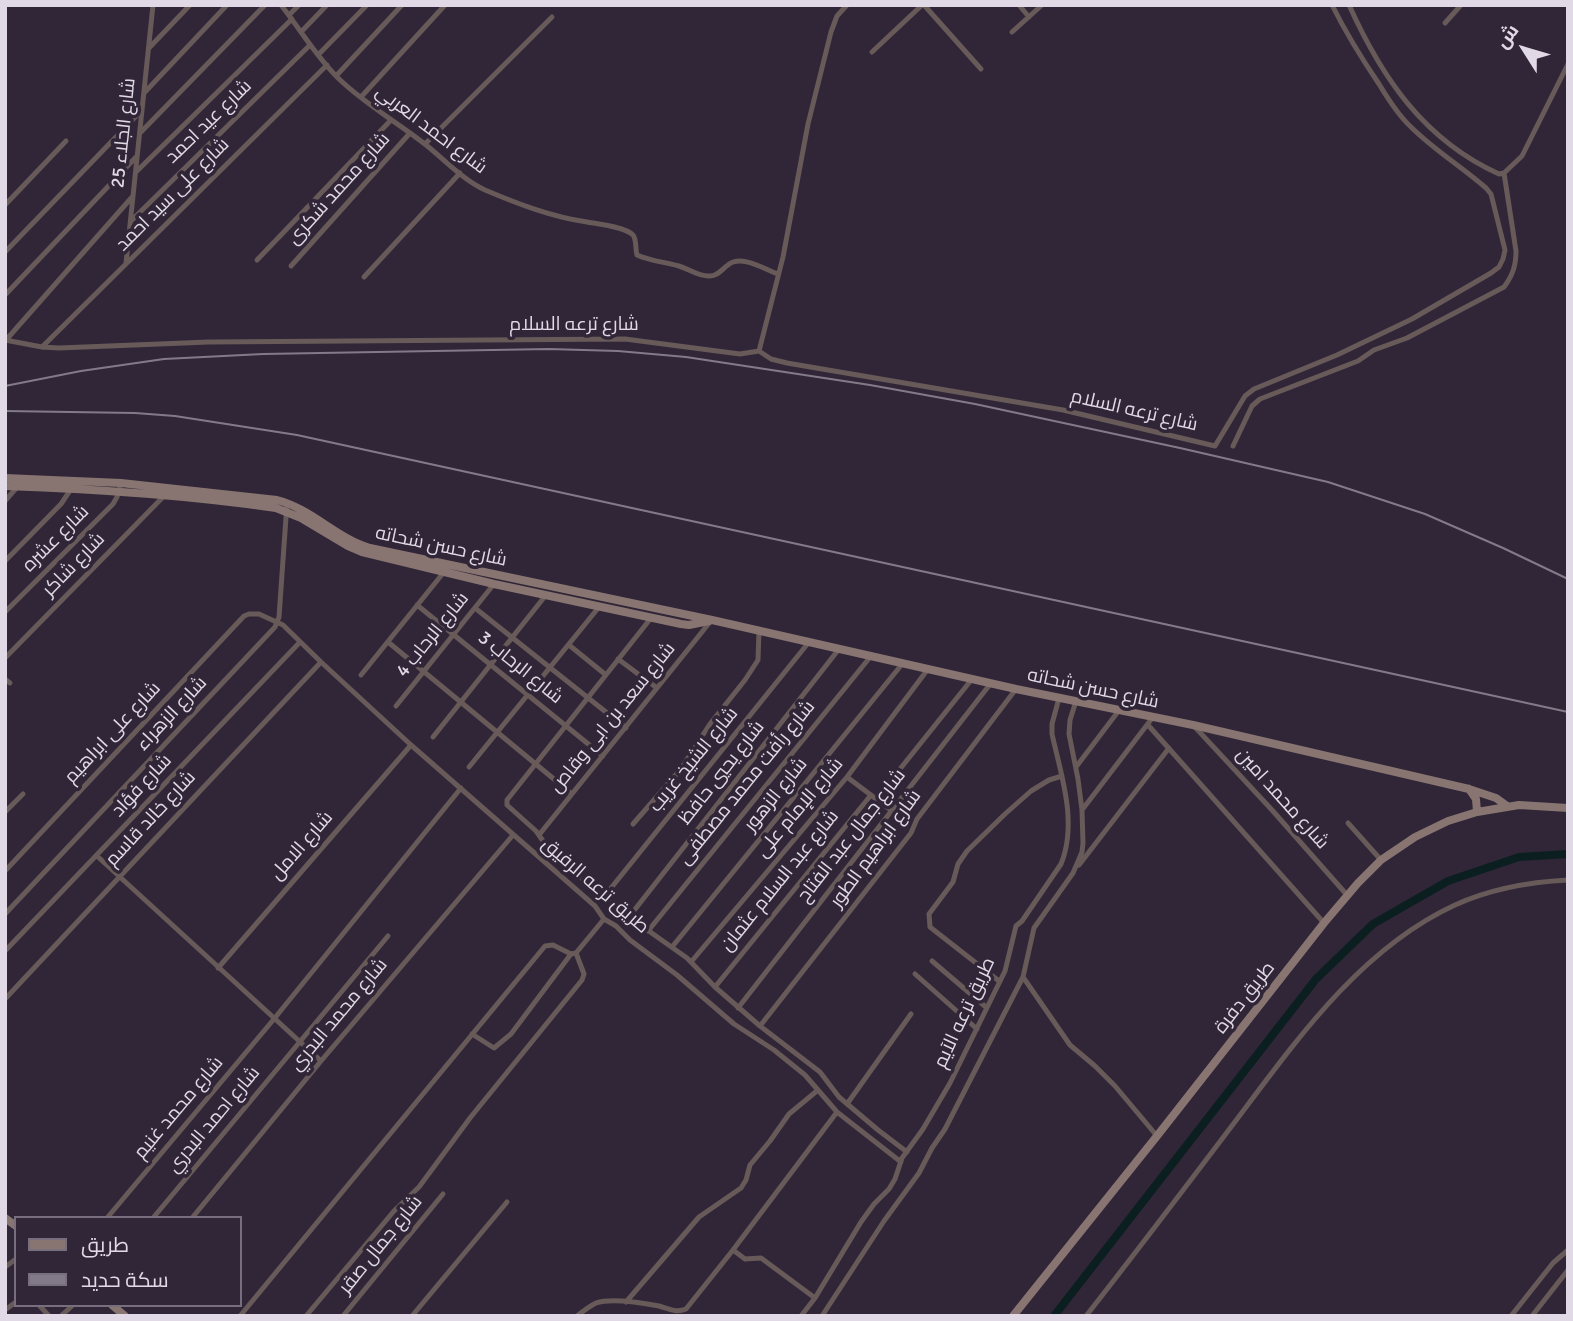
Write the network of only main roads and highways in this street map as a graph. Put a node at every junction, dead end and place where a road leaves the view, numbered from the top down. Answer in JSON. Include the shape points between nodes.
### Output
{"nodes":[{"id":1,"x":5,"y":478,"type":"edge"},
{"id":2,"x":5,"y":486,"type":"edge"},
{"id":3,"x":120,"y":487,"type":"junction"},
{"id":4,"x":207,"y":496,"type":"junction"},
{"id":5,"x":286,"y":507,"type":"junction"},
{"id":6,"x":712,"y":620,"type":"junction"},
{"id":7,"x":1469,"y":789,"type":"junction"},
{"id":8,"x":1507,"y":806,"type":"junction"},
{"id":9,"x":1568,"y":808,"type":"edge"},
{"id":10,"x":1477,"y":812,"type":"junction"},
{"id":11,"x":1013,"y":1316,"type":"edge"}],
"edges":[{"from":1,"to":3,"type":"main road","name":"شارع حسن شحاته"},
{"from":2,"to":3,"type":"main road","name":"شارع حسن شحاته"},
{"from":3,"to":4,"type":"main road","name":"شارع حسن شحاته"},
{"from":3,"to":4,"type":"main road","name":"شارع حسن شحاته"},
{"from":4,"to":5,"type":"main road","name":"شارع حسن شحاته"},
{"from":5,"to":6,"type":"main road","name":"شارع حسن شحاته","via":[[306,511],[370,548]]},
{"from":5,"to":6,"type":"main road","name":"شارع حسن شحاته","via":[[355,549],[651,618],[689,625]]},
{"from":6,"to":7,"type":"main road","name":"شارع حسن شحاته"},
{"from":7,"to":8,"type":"main road","name":"شارع حسن شحاته"},
{"from":7,"to":10,"type":"main road"},
{"from":8,"to":9,"type":"main road","name":"طريق دفرة"},
{"from":8,"to":10,"type":"main road","name":"طريق دفرة"},
{"from":10,"to":11,"type":"main road","name":"طريق دفرة","via":[[1448,821],[1397,848],[1347,895]]}]}
